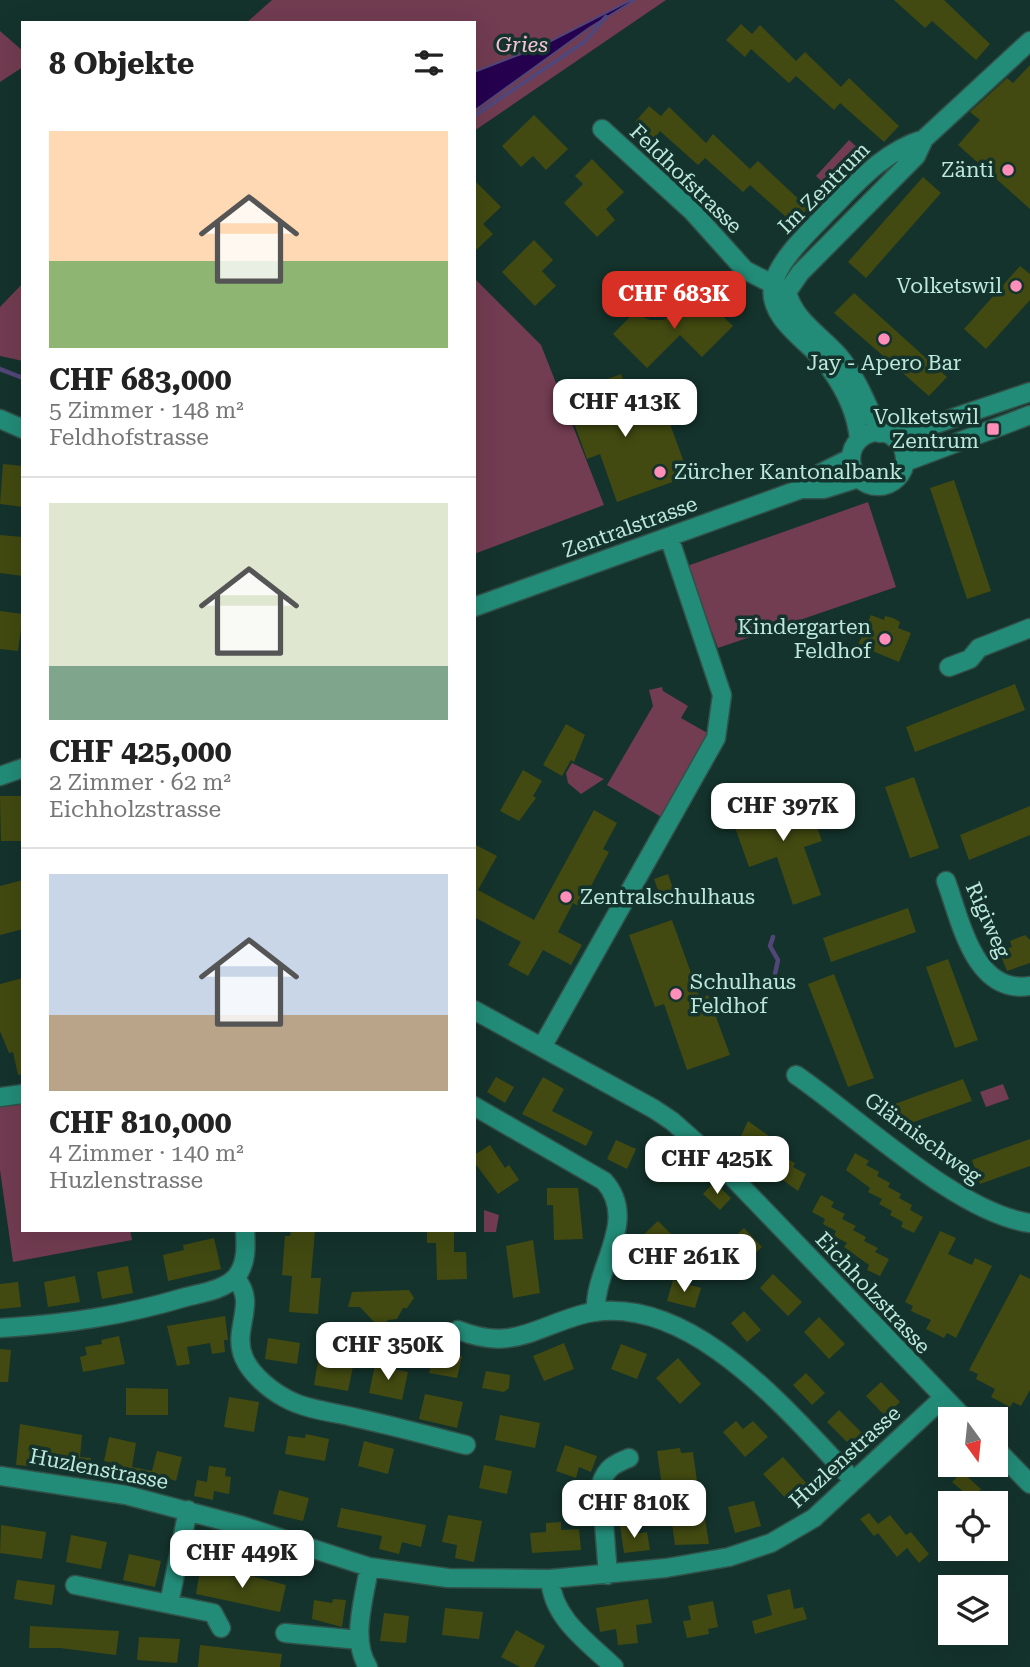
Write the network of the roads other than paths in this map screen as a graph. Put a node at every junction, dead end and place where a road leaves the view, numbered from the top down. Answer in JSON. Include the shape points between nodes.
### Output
{"nodes":[{"id":1,"x":1030,"y":41,"type":"edge"},
{"id":2,"x":602,"y":129,"type":"dead end"},
{"id":3,"x":780,"y":289,"type":"junction"},
{"id":4,"x":1030,"y":392,"type":"edge"},
{"id":5,"x":1030,"y":415,"type":"edge"},
{"id":6,"x":0,"y":419,"type":"edge"},
{"id":7,"x":21,"y":428,"type":"edge"},
{"id":8,"x":887,"y":435,"type":"junction"},
{"id":9,"x":859,"y":440,"type":"junction"},
{"id":10,"x":851,"y":458,"type":"junction"},
{"id":11,"x":905,"y":462,"type":"junction"},
{"id":12,"x":859,"y":478,"type":"junction"},
{"id":13,"x":801,"y":489,"type":"junction"},
{"id":14,"x":669,"y":537,"type":"junction"},
{"id":15,"x":476,"y":606,"type":"edge"},
{"id":16,"x":1030,"y":628,"type":"edge"},
{"id":17,"x":949,"y":667,"type":"dead end"},
{"id":18,"x":21,"y":769,"type":"edge"},
{"id":19,"x":0,"y":776,"type":"edge"},
{"id":20,"x":946,"y":881,"type":"dead end"},
{"id":21,"x":1030,"y":986,"type":"edge"},
{"id":22,"x":476,"y":1011,"type":"edge"},
{"id":23,"x":542,"y":1047,"type":"junction"},
{"id":24,"x":796,"y":1075,"type":"dead end"},
{"id":25,"x":21,"y":1094,"type":"edge"},
{"id":26,"x":0,"y":1097,"type":"edge"},
{"id":27,"x":476,"y":1107,"type":"edge"},
{"id":28,"x":1030,"y":1223,"type":"edge"},
{"id":29,"x":244,"y":1232,"type":"edge"},
{"id":30,"x":235,"y":1278,"type":"junction"},
{"id":31,"x":596,"y":1312,"type":"junction"},
{"id":32,"x":0,"y":1328,"type":"edge"},
{"id":33,"x":458,"y":1330,"type":"dead end"},
{"id":34,"x":943,"y":1398,"type":"junction"},
{"id":35,"x":952,"y":1407,"type":"edge"},
{"id":36,"x":466,"y":1445,"type":"dead end"},
{"id":37,"x":629,"y":1458,"type":"dead end"},
{"id":38,"x":1008,"y":1461,"type":"edge"},
{"id":39,"x":0,"y":1476,"type":"edge"},
{"id":40,"x":854,"y":1481,"type":"junction"},
{"id":41,"x":1030,"y":1484,"type":"edge"},
{"id":42,"x":188,"y":1510,"type":"junction"},
{"id":43,"x":369,"y":1567,"type":"junction"},
{"id":44,"x":608,"y":1574,"type":"junction"},
{"id":45,"x":550,"y":1579,"type":"junction"},
{"id":46,"x":75,"y":1585,"type":"dead end"},
{"id":47,"x":169,"y":1604,"type":"junction"},
{"id":48,"x":221,"y":1628,"type":"dead end"},
{"id":49,"x":285,"y":1633,"type":"dead end"},
{"id":50,"x":359,"y":1640,"type":"junction"},
{"id":51,"x":368,"y":1667,"type":"edge"},
{"id":52,"x":614,"y":1667,"type":"edge"}],
"edges":[{"from":1,"to":3,"type":"street","name":"Im Zentrum","via":[[923,139],[916,156]]},
{"from":2,"to":3,"type":"street","name":"Feldhofstrasse","via":[[692,211],[745,270]]},
{"from":3,"to":8,"type":"street","name":"Feldhofstrasse","via":[[792,309],[839,356]]},
{"from":3,"to":9,"type":"street","via":[[773,300],[779,314],[828,365],[856,418]]},
{"from":4,"to":8,"type":"street"},
{"from":5,"to":11,"type":"street"},
{"from":6,"to":7,"type":"street"},
{"from":8,"to":9,"type":"street"},
{"from":8,"to":11,"type":"street","via":[[903,449]]},
{"from":9,"to":10,"type":"street"},
{"from":10,"to":12,"type":"street"},
{"from":10,"to":13,"type":"street","name":"Zentralstrasse"},
{"from":11,"to":12,"type":"street","via":[[887,485],[867,484]]},
{"from":12,"to":13,"type":"street","name":"Zentralstrasse","via":[[824,489]]},
{"from":13,"to":14,"type":"street","name":"Zentralstrasse"},
{"from":14,"to":15,"type":"street","name":"Zentralstrasse"},
{"from":14,"to":23,"type":"street","via":[[722,695],[716,738]]},
{"from":16,"to":17,"type":"street","via":[[979,648],[970,659]]},
{"from":18,"to":19,"type":"street"},
{"from":20,"to":21,"type":"street","name":"Rigiweg","via":[[977,961],[988,976],[1002,985]]},
{"from":22,"to":23,"type":"street","name":"Eichholzstrasse"},
{"from":23,"to":34,"type":"street","name":"Eichholzstrasse","via":[[654,1109],[686,1133]]},
{"from":24,"to":28,"type":"street","name":"Glärnischweg","via":[[953,1190],[1007,1219]]},
{"from":25,"to":26,"type":"street"},
{"from":27,"to":31,"type":"street","via":[[604,1181],[612,1190],[618,1224]]},
{"from":29,"to":30,"type":"street","via":[[245,1259]]},
{"from":30,"to":32,"type":"street","via":[[214,1289],[113,1317]]},
{"from":30,"to":36,"type":"street","via":[[247,1301],[241,1350],[252,1370],[272,1389],[300,1405]]},
{"from":31,"to":33,"type":"street","via":[[517,1339]]},
{"from":31,"to":40,"type":"street","via":[[640,1316],[719,1350],[752,1376]]},
{"from":34,"to":35,"type":"street","name":"Eichholzstrasse"},
{"from":34,"to":40,"type":"street","name":"Huzlenstrasse"},
{"from":37,"to":44,"type":"street","via":[[612,1465],[601,1484]]},
{"from":38,"to":41,"type":"street"},
{"from":39,"to":42,"type":"street","name":"Huzlenstrasse","via":[[125,1495]]},
{"from":40,"to":44,"type":"street","name":"Huzlenstrasse","via":[[814,1518],[771,1543],[729,1557]]},
{"from":42,"to":43,"type":"street","name":"Huzlenstrasse"},
{"from":42,"to":47,"type":"street","name":"Huzlenstrasse"},
{"from":43,"to":45,"type":"street","name":"Huzlenstrasse","via":[[448,1578]]},
{"from":43,"to":50,"type":"street"},
{"from":44,"to":45,"type":"street","name":"Huzlenstrasse"},
{"from":45,"to":52,"type":"street","via":[[561,1616]]},
{"from":46,"to":47,"type":"street"},
{"from":47,"to":48,"type":"street","via":[[213,1613]]},
{"from":49,"to":50,"type":"street"},
{"from":50,"to":51,"type":"street"}]}
